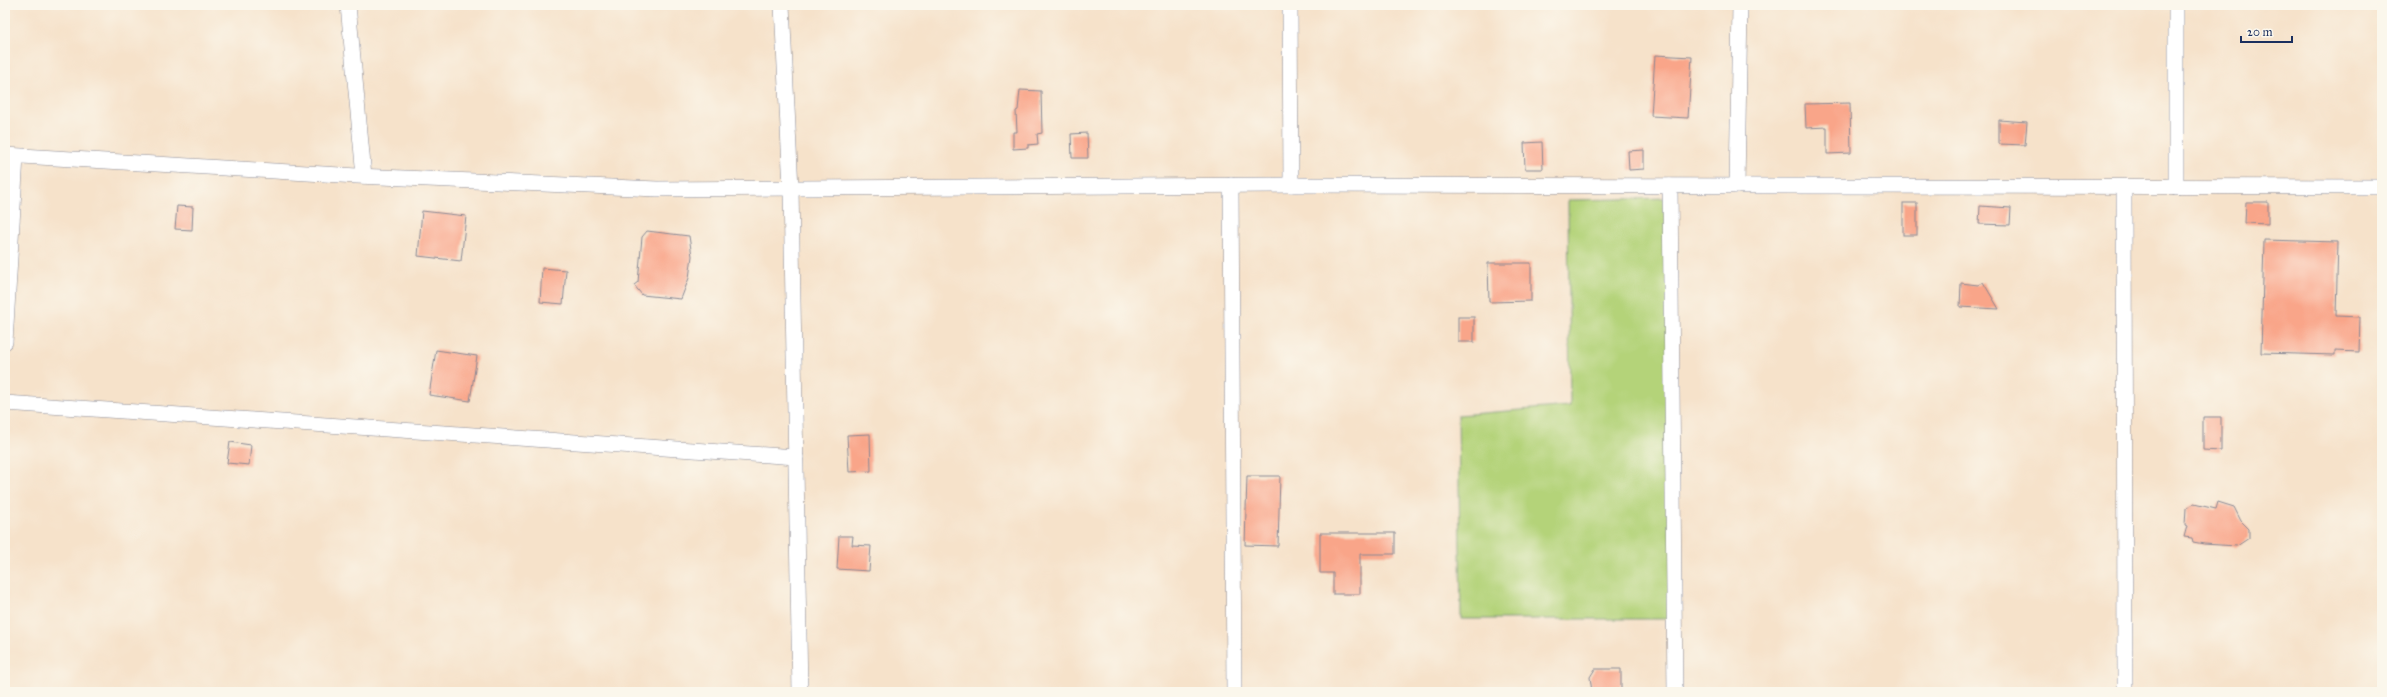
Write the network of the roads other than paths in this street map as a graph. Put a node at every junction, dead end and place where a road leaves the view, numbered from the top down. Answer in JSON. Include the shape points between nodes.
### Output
{"nodes":[{"id":1,"x":348,"y":5,"type":"edge"},
{"id":2,"x":782,"y":5,"type":"edge"},
{"id":3,"x":1290,"y":5,"type":"edge"},
{"id":4,"x":1740,"y":5,"type":"edge"},
{"id":5,"x":2176,"y":5,"type":"edge"},
{"id":6,"x":10,"y":155,"type":"edge"},
{"id":7,"x":364,"y":176,"type":"junction"},
{"id":8,"x":1291,"y":184,"type":"junction"},
{"id":9,"x":1232,"y":185,"type":"junction"},
{"id":10,"x":1670,"y":186,"type":"junction"},
{"id":11,"x":1737,"y":186,"type":"junction"},
{"id":12,"x":2124,"y":187,"type":"junction"},
{"id":13,"x":2176,"y":187,"type":"junction"},
{"id":14,"x":2382,"y":187,"type":"edge"},
{"id":15,"x":791,"y":189,"type":"junction"},
{"id":16,"x":5,"y":342,"type":"edge"},
{"id":17,"x":5,"y":403,"type":"edge"},
{"id":18,"x":796,"y":457,"type":"junction"},
{"id":19,"x":800,"y":692,"type":"edge"},
{"id":20,"x":1234,"y":692,"type":"edge"},
{"id":21,"x":1675,"y":692,"type":"edge"},
{"id":22,"x":2125,"y":692,"type":"edge"}],
"edges":[{"from":1,"to":7,"type":"street"},
{"from":2,"to":15,"type":"street"},
{"from":3,"to":8,"type":"street"},
{"from":4,"to":11,"type":"street"},
{"from":5,"to":13,"type":"street"},
{"from":6,"to":7,"type":"street"},
{"from":6,"to":16,"type":"street"},
{"from":7,"to":15,"type":"street","via":[[657,189]]},
{"from":8,"to":9,"type":"street"},
{"from":8,"to":10,"type":"street"},
{"from":9,"to":15,"type":"street"},
{"from":9,"to":20,"type":"street"},
{"from":10,"to":11,"type":"street"},
{"from":10,"to":21,"type":"street"},
{"from":11,"to":12,"type":"street"},
{"from":12,"to":13,"type":"street"},
{"from":12,"to":22,"type":"street"},
{"from":13,"to":14,"type":"street"},
{"from":15,"to":18,"type":"street"},
{"from":17,"to":18,"type":"street"},
{"from":18,"to":19,"type":"street"}]}
